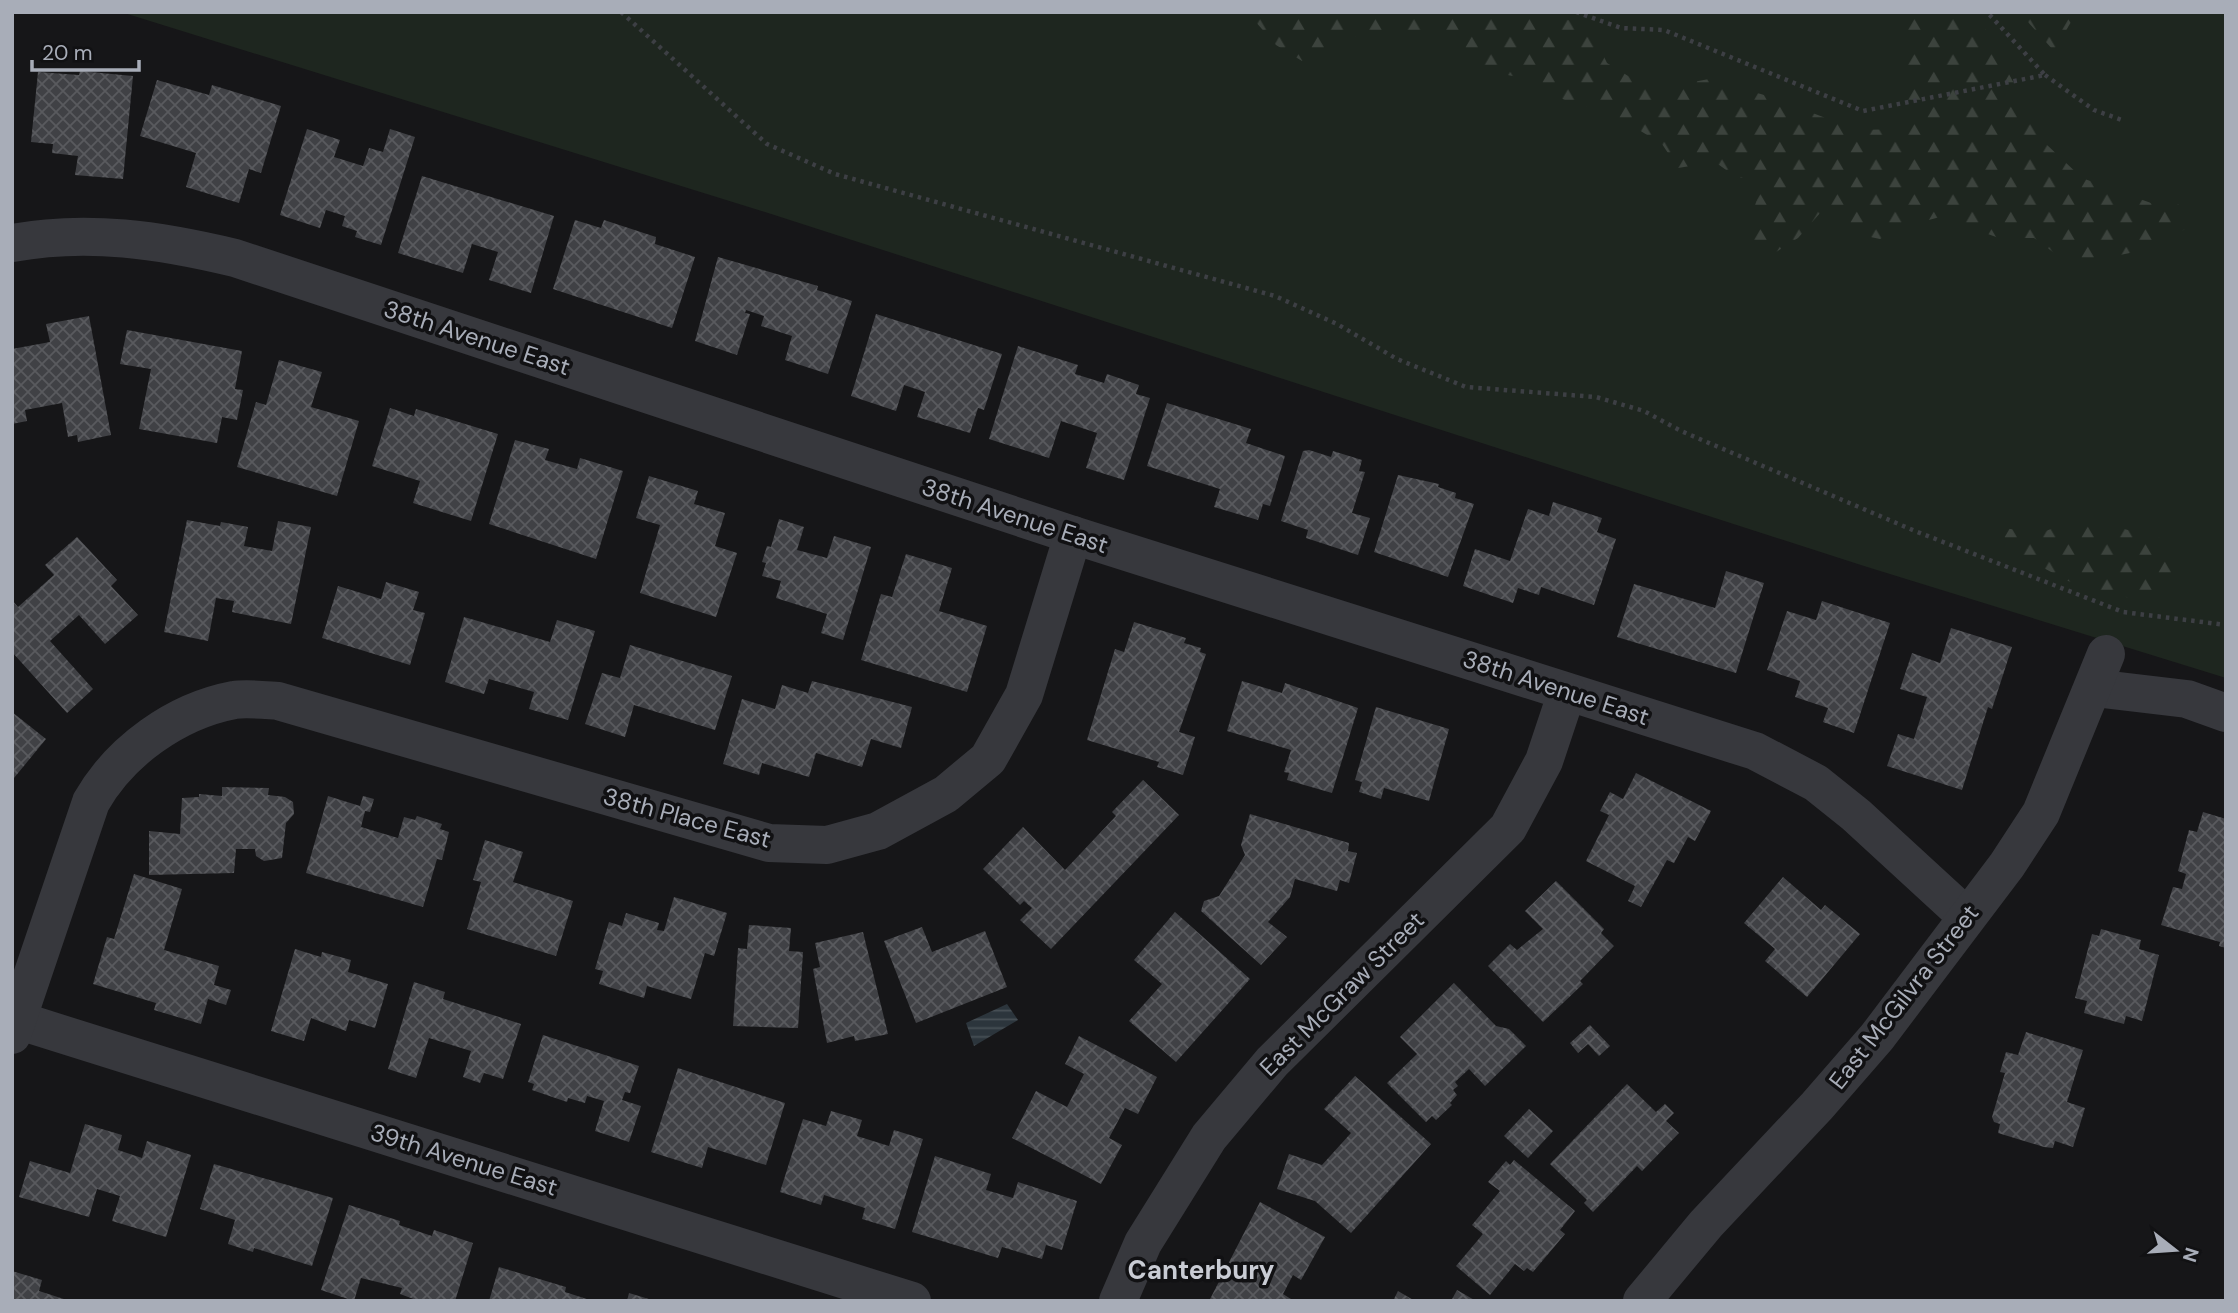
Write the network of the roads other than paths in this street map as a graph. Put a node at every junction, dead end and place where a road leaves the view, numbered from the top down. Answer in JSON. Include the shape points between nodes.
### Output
{"nodes":[{"id":1,"x":12,"y":243,"type":"edge"},
{"id":2,"x":1073,"y":536,"type":"junction"},
{"id":3,"x":1567,"y":692,"type":"junction"},
{"id":4,"x":2226,"y":713,"type":"edge"},
{"id":5,"x":1967,"y":917,"type":"junction"},
{"id":6,"x":15,"y":1027,"type":"edge"},
{"id":7,"x":912,"y":1301,"type":"edge"},
{"id":8,"x":1118,"y":1301,"type":"edge"},
{"id":9,"x":1643,"y":1301,"type":"edge"}],
"edges":[{"from":1,"to":2,"type":"street","name":"38th Avenue East","via":[[53,236],[143,239],[234,258]]},
{"from":2,"to":3,"type":"street","name":"38th Avenue East"},
{"from":2,"to":6,"type":"street","name":"38th Place East","via":[[1024,695],[988,758],[946,794],[878,831],[827,845],[769,843],[278,701],[236,700],[185,715],[145,741],[106,776],[91,802]]},
{"from":3,"to":5,"type":"street","name":"38th Avenue East","via":[[1755,751],[1816,783]]},
{"from":3,"to":8,"type":"street","name":"East McGraw Street","via":[[1544,761],[1508,828],[1272,1062],[1218,1126],[1143,1243]]},
{"from":4,"to":5,"type":"street","name":"East McGilvra Street","via":[[2100,671],[2041,813]]},
{"from":5,"to":9,"type":"street","name":"East McGilvra Street","via":[[1877,1037],[1706,1224]]},
{"from":6,"to":7,"type":"street","name":"39th Avenue East"}]}
